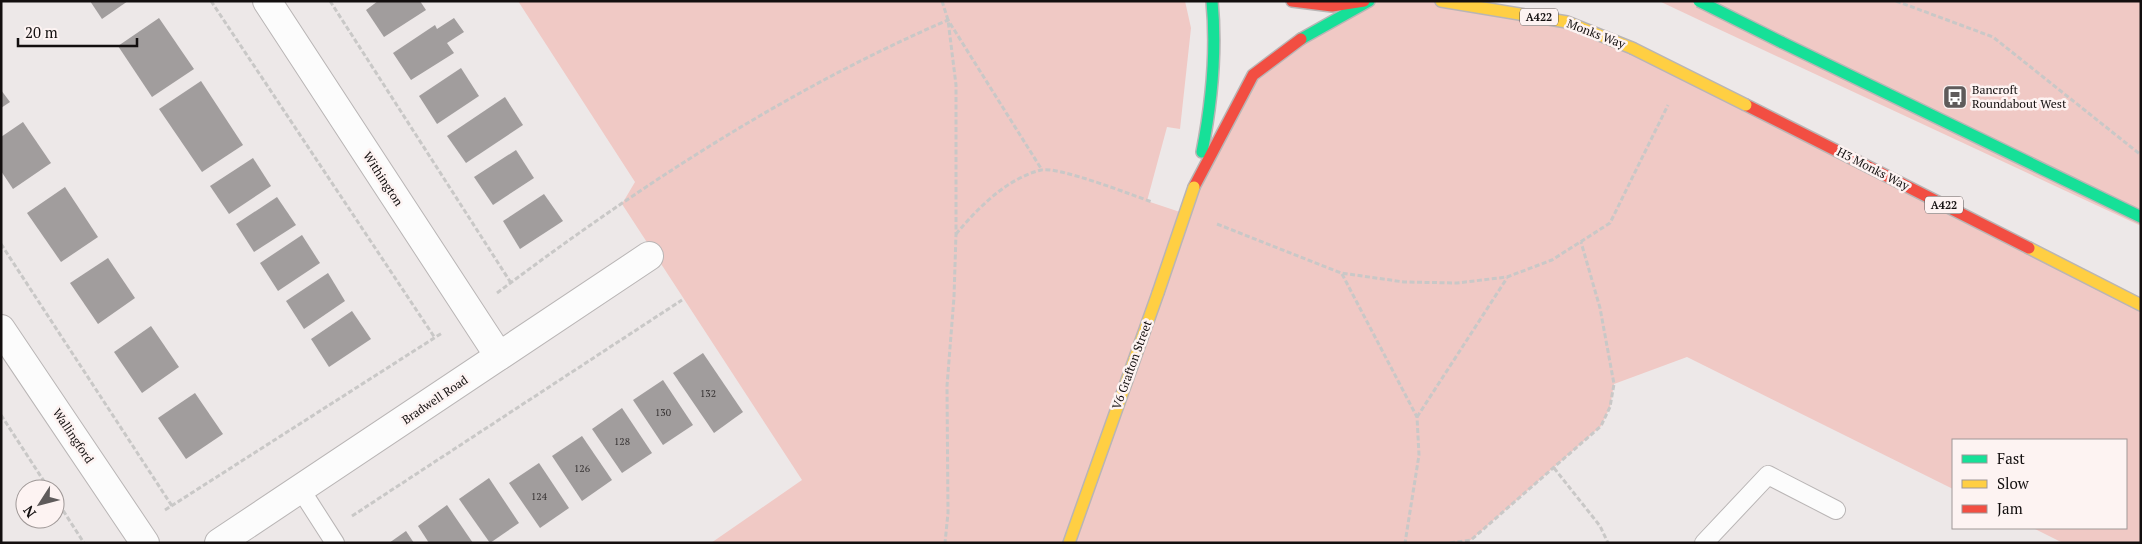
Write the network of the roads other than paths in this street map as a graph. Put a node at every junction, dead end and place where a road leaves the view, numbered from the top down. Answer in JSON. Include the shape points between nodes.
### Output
{"nodes":[{"id":1,"x":267,"y":1,"type":"edge"},
{"id":2,"x":1212,"y":1,"type":"edge"},
{"id":3,"x":1292,"y":1,"type":"edge"},
{"id":4,"x":1364,"y":1,"type":"edge"},
{"id":5,"x":1369,"y":1,"type":"edge"},
{"id":6,"x":1441,"y":1,"type":"edge"},
{"id":7,"x":1699,"y":1,"type":"edge"},
{"id":8,"x":1632,"y":48,"type":"joint"},
{"id":9,"x":1194,"y":187,"type":"junction"},
{"id":10,"x":2141,"y":217,"type":"edge"},
{"id":11,"x":649,"y":256,"type":"dead end"},
{"id":12,"x":2141,"y":304,"type":"edge"},
{"id":13,"x":1,"y":329,"type":"edge"},
{"id":14,"x":499,"y":356,"type":"junction"},
{"id":15,"x":301,"y":490,"type":"junction"},
{"id":16,"x":1836,"y":510,"type":"dead end"},
{"id":17,"x":331,"y":537,"type":"edge"},
{"id":18,"x":145,"y":543,"type":"edge"},
{"id":19,"x":219,"y":543,"type":"edge"},
{"id":20,"x":1069,"y":543,"type":"edge"},
{"id":21,"x":1704,"y":543,"type":"edge"}],
"edges":[{"from":1,"to":14,"type":"street","name":"Withington"},
{"from":2,"to":9,"type":"main road","name":"V6 Grafton Street","via":[[1215,29],[1213,100]]},
{"from":3,"to":4,"type":"main road","via":[[1332,6]]},
{"from":5,"to":9,"type":"main road","name":"V6 Grafton Street","via":[[1290,45],[1253,75]]},
{"from":6,"to":8,"type":"main road","name":"Monks Way","number":"A422","via":[[1567,22]]},
{"from":7,"to":10,"type":"main road","bridge":true},
{"from":8,"to":12,"type":"main road","name":"H3 Monks Way","number":"A422","bridge":true},
{"from":9,"to":20,"type":"main road","name":"V6 Grafton Street","bridge":true},
{"from":11,"to":14,"type":"street","name":"Bradwell Road"},
{"from":13,"to":18,"type":"street","name":"Wallingford"},
{"from":14,"to":15,"type":"street","name":"Bradwell Road"},
{"from":15,"to":17,"type":"lane"},
{"from":15,"to":19,"type":"street","name":"Bradwell Road"},
{"from":16,"to":21,"type":"lane","via":[[1768,474]]}]}
